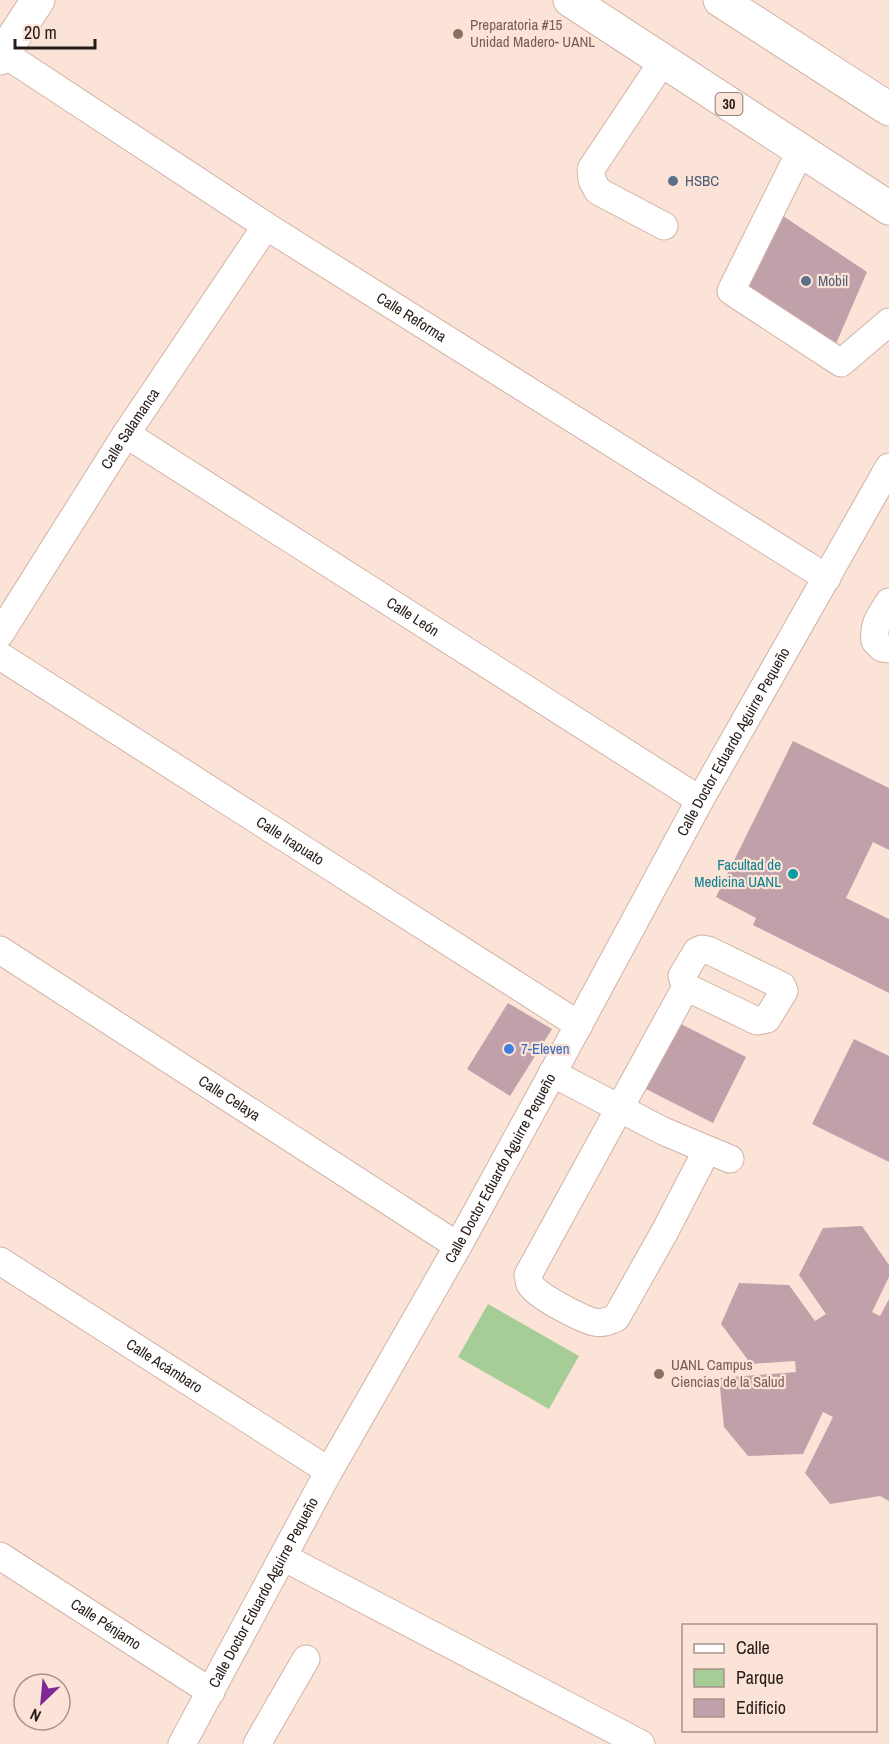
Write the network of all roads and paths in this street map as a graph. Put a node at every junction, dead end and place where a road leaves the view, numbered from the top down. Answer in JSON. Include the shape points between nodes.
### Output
{"nodes":[{"id":1,"x":38,"y":0,"type":"edge"},
{"id":2,"x":570,"y":0,"type":"edge"},
{"id":3,"x":720,"y":0,"type":"edge"},
{"id":4,"x":1,"y":54,"type":"edge"},
{"id":5,"x":663,"y":61,"type":"junction"},
{"id":6,"x":889,"y":109,"type":"edge"},
{"id":7,"x":801,"y":150,"type":"junction"},
{"id":8,"x":889,"y":208,"type":"edge"},
{"id":9,"x":266,"y":226,"type":"junction"},
{"id":10,"x":664,"y":226,"type":"dead end"},
{"id":11,"x":889,"y":322,"type":"edge"},
{"id":12,"x":126,"y":434,"type":"junction"},
{"id":13,"x":889,"y":467,"type":"edge"},
{"id":14,"x":827,"y":578,"type":"junction"},
{"id":15,"x":889,"y":602,"type":"edge"},
{"id":16,"x":0,"y":634,"type":"edge"},
{"id":17,"x":889,"y":649,"type":"edge"},
{"id":18,"x":0,"y":656,"type":"edge"},
{"id":19,"x":700,"y":800,"type":"junction"},
{"id":20,"x":0,"y":950,"type":"edge"},
{"id":21,"x":686,"y":987,"type":"dead end"},
{"id":22,"x":579,"y":1025,"type":"junction"},
{"id":23,"x":552,"y":1073,"type":"junction"},
{"id":24,"x":619,"y":1108,"type":"junction"},
{"id":25,"x":458,"y":1246,"type":"junction"},
{"id":26,"x":0,"y":1261,"type":"edge"},
{"id":27,"x":329,"y":1471,"type":"junction"},
{"id":28,"x":0,"y":1556,"type":"edge"},
{"id":29,"x":283,"y":1557,"type":"junction"},
{"id":30,"x":306,"y":1659,"type":"dead end"},
{"id":31,"x":211,"y":1692,"type":"junction"},
{"id":32,"x":182,"y":1744,"type":"edge"},
{"id":33,"x":258,"y":1744,"type":"edge"},
{"id":34,"x":641,"y":1744,"type":"edge"}],
"edges":[{"from":1,"to":4,"type":"main road"},
{"from":2,"to":5,"type":"main road","number":"30"},
{"from":3,"to":6,"type":"main road"},
{"from":4,"to":9,"type":"street","name":"Calle Reforma"},
{"from":5,"to":7,"type":"main road","number":"30"},
{"from":5,"to":10,"type":"street","via":[[591,169],[598,191]]},
{"from":7,"to":8,"type":"main road","number":"30"},
{"from":7,"to":11,"type":"street","via":[[731,291],[841,363]]},
{"from":9,"to":12,"type":"street","name":"Calle Salamanca"},
{"from":9,"to":14,"type":"street","name":"Calle Reforma"},
{"from":12,"to":16,"type":"street","name":"Calle Salamanca"},
{"from":12,"to":19,"type":"street","name":"Calle León"},
{"from":13,"to":14,"type":"street","name":"Calle Doctor Eduardo Aguirre Pequeño"},
{"from":14,"to":19,"type":"street","name":"Calle Doctor Eduardo Aguirre Pequeño"},
{"from":15,"to":17,"type":"street","via":[[874,635],[882,648]]},
{"from":18,"to":22,"type":"street","name":"Calle Irapuato"},
{"from":19,"to":22,"type":"street","name":"Calle Doctor Eduardo Aguirre Pequeño"},
{"from":20,"to":25,"type":"street","name":"Calle Celaya"},
{"from":21,"to":24,"type":"street"},
{"from":22,"to":23,"type":"street","name":"Calle Doctor Eduardo Aguirre Pequeño"},
{"from":23,"to":24,"type":"street"},
{"from":23,"to":25,"type":"street","name":"Calle Doctor Eduardo Aguirre Pequeño"},
{"from":24,"to":24,"type":"street","via":[[718,1154],[664,1233],[616,1318],[595,1323],[534,1290],[528,1275]]},
{"from":25,"to":27,"type":"street","name":"Calle Doctor Eduardo Aguirre Pequeño"},
{"from":26,"to":27,"type":"street","name":"Calle Acámbaro"},
{"from":27,"to":29,"type":"street","name":"Calle Doctor Eduardo Aguirre Pequeño"},
{"from":28,"to":31,"type":"street","name":"Calle Pénjamo"},
{"from":29,"to":31,"type":"street","name":"Calle Doctor Eduardo Aguirre Pequeño"},
{"from":29,"to":34,"type":"street"},
{"from":30,"to":33,"type":"street"},
{"from":31,"to":32,"type":"street","name":"Calle Doctor Eduardo Aguirre Pequeño"}]}
